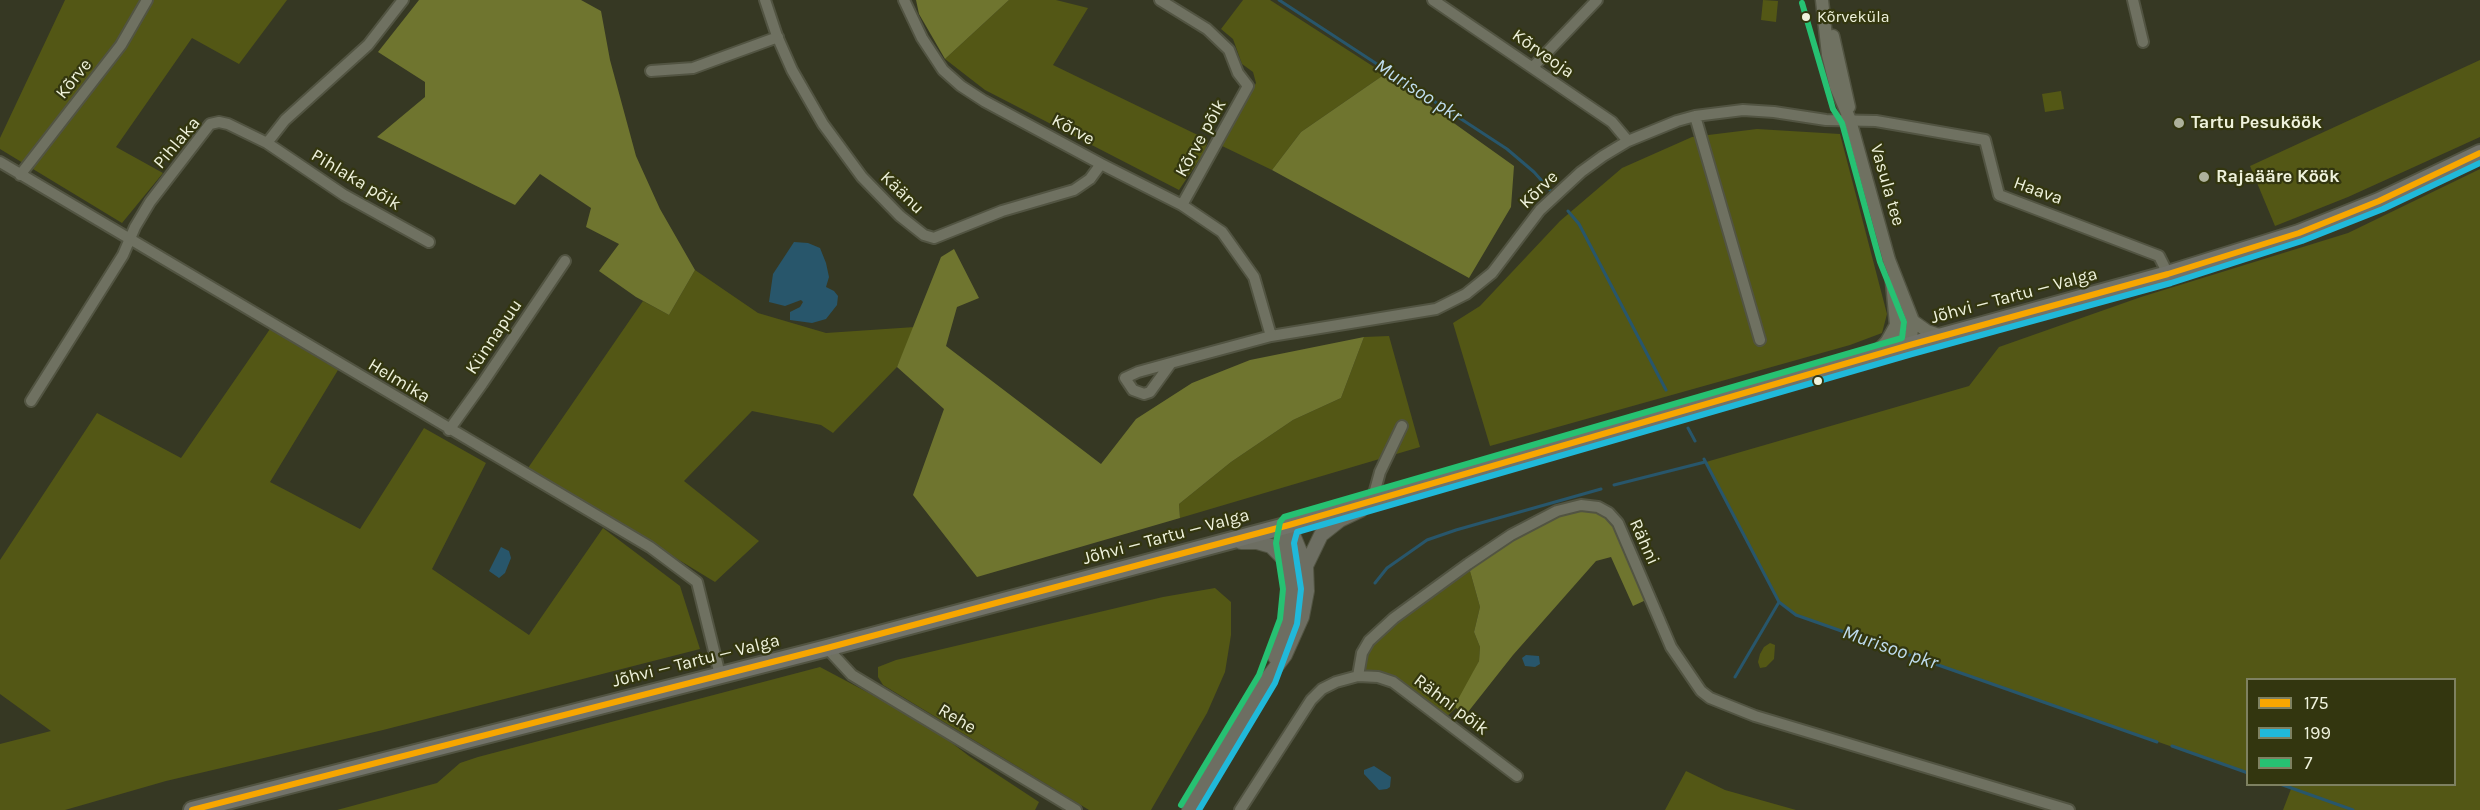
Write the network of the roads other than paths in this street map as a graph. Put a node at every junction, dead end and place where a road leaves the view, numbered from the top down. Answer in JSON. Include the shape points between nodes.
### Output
{"nodes":[{"id":1,"x":147,"y":0,"type":"edge"},
{"id":2,"x":403,"y":0,"type":"edge"},
{"id":3,"x":765,"y":0,"type":"edge"},
{"id":4,"x":904,"y":0,"type":"edge"},
{"id":5,"x":1160,"y":0,"type":"edge"},
{"id":6,"x":1433,"y":0,"type":"edge"},
{"id":7,"x":1597,"y":0,"type":"edge"},
{"id":8,"x":1822,"y":0,"type":"edge"},
{"id":9,"x":2133,"y":0,"type":"edge"},
{"id":10,"x":778,"y":38,"type":"junction"},
{"id":11,"x":2143,"y":42,"type":"dead end"},
{"id":12,"x":1533,"y":67,"type":"junction"},
{"id":13,"x":651,"y":71,"type":"dead end"},
{"id":14,"x":1695,"y":116,"type":"junction"},
{"id":15,"x":1850,"y":120,"type":"junction"},
{"id":16,"x":1628,"y":141,"type":"junction"},
{"id":17,"x":267,"y":143,"type":"junction"},
{"id":18,"x":2480,"y":153,"type":"edge"},
{"id":19,"x":0,"y":162,"type":"edge"},
{"id":20,"x":1101,"y":164,"type":"junction"},
{"id":21,"x":20,"y":174,"type":"junction"},
{"id":22,"x":1182,"y":205,"type":"junction"},
{"id":23,"x":130,"y":240,"type":"junction"},
{"id":24,"x":429,"y":242,"type":"dead end"},
{"id":25,"x":1889,"y":260,"type":"junction"},
{"id":26,"x":565,"y":261,"type":"dead end"},
{"id":27,"x":2168,"y":274,"type":"junction"},
{"id":28,"x":1912,"y":321,"type":"junction"},
{"id":29,"x":1896,"y":325,"type":"junction"},
{"id":30,"x":1271,"y":336,"type":"junction"},
{"id":31,"x":1942,"y":336,"type":"junction"},
{"id":32,"x":1760,"y":340,"type":"dead end"},
{"id":33,"x":1910,"y":345,"type":"junction"},
{"id":34,"x":1874,"y":356,"type":"junction"},
{"id":35,"x":1171,"y":363,"type":"junction"},
{"id":36,"x":31,"y":401,"type":"dead end"},
{"id":37,"x":1402,"y":426,"type":"dead end"},
{"id":38,"x":449,"y":430,"type":"junction"},
{"id":39,"x":1379,"y":500,"type":"junction"},
{"id":40,"x":1289,"y":525,"type":"junction"},
{"id":41,"x":1227,"y":541,"type":"junction"},
{"id":42,"x":1288,"y":563,"type":"junction"},
{"id":43,"x":1306,"y":566,"type":"junction"},
{"id":44,"x":826,"y":648,"type":"junction"},
{"id":45,"x":720,"y":675,"type":"junction"},
{"id":46,"x":1358,"y":676,"type":"junction"},
{"id":47,"x":1267,"y":679,"type":"junction"},
{"id":48,"x":1517,"y":776,"type":"dead end"},
{"id":49,"x":192,"y":810,"type":"edge"},
{"id":50,"x":1076,"y":810,"type":"edge"},
{"id":51,"x":1189,"y":810,"type":"edge"},
{"id":52,"x":1240,"y":810,"type":"edge"},
{"id":53,"x":2068,"y":810,"type":"edge"}],
"edges":[{"from":1,"to":21,"type":"street","name":"Kõrve","via":[[121,45]]},
{"from":2,"to":17,"type":"street","via":[[368,45],[285,120]]},
{"from":3,"to":10,"type":"street","name":"Käänu"},
{"from":4,"to":20,"type":"street","name":"Kõrve","via":[[922,38],[944,70],[961,86]]},
{"from":5,"to":22,"type":"street","name":"Kõrve põik","via":[[1207,29],[1230,51],[1248,86]]},
{"from":6,"to":12,"type":"street","name":"Kõrveoja"},
{"from":7,"to":12,"type":"street"},
{"from":8,"to":15,"type":"street","name":"Vasula tee","via":[[1830,62]]},
{"from":9,"to":11,"type":"street"},
{"from":10,"to":13,"type":"street","via":[[693,68]]},
{"from":10,"to":20,"type":"street","name":"Käänu","via":[[823,124],[862,177],[924,236],[934,238],[1002,211],[1074,190],[1090,179]]},
{"from":12,"to":16,"type":"street","name":"Kõrveoja","via":[[1612,122]]},
{"from":14,"to":15,"type":"street","name":"Kõrve","via":[[1743,110]]},
{"from":14,"to":16,"type":"street","name":"Kõrve"},
{"from":14,"to":32,"type":"street"},
{"from":15,"to":25,"type":"street","name":"Vasula tee"},
{"from":15,"to":27,"type":"street","name":"Haava","via":[[1985,140],[1999,195],[2159,256]]},
{"from":16,"to":30,"type":"street","name":"Kõrve","via":[[1581,172],[1540,210],[1492,273],[1466,294],[1436,309]]},
{"from":17,"to":23,"type":"street","name":"Pihlaka","via":[[228,124],[210,124],[150,202]]},
{"from":17,"to":24,"type":"street","name":"Pihlaka põik","via":[[344,195]]},
{"from":18,"to":27,"type":"highway","name":"Jõhvi — Tartu — Valga","via":[[2389,197],[2319,225]]},
{"from":19,"to":21,"type":"street","name":"Helmika"},
{"from":20,"to":22,"type":"street","name":"Kõrve"},
{"from":21,"to":23,"type":"street","name":"Helmika"},
{"from":22,"to":30,"type":"street","name":"Kõrve","via":[[1222,232],[1239,253],[1254,277]]},
{"from":23,"to":36,"type":"street","name":"Pihlaka"},
{"from":23,"to":38,"type":"street","name":"Helmika"},
{"from":25,"to":28,"type":"street","name":"Vasula tee"},
{"from":25,"to":29,"type":"street","name":"Vasula tee"},
{"from":26,"to":38,"type":"street","name":"Künnapuu"},
{"from":27,"to":31,"type":"highway","name":"Jõhvi — Tartu — Valga"},
{"from":28,"to":31,"type":"street"},
{"from":28,"to":33,"type":"street","name":"Vasula tee"},
{"from":29,"to":33,"type":"street","name":"Vasula tee"},
{"from":29,"to":34,"type":"street"},
{"from":30,"to":35,"type":"street","name":"Kõrve"},
{"from":31,"to":33,"type":"highway","name":"Jõhvi — Tartu — Valga"},
{"from":33,"to":34,"type":"highway","name":"Jõhvi — Tartu — Valga"},
{"from":34,"to":39,"type":"highway","name":"Jõhvi — Tartu — Valga"},
{"from":35,"to":35,"type":"street","name":"Kõrve","via":[[1125,378],[1133,390],[1144,394],[1150,392]]},
{"from":37,"to":39,"type":"street","via":[[1380,472]]},
{"from":38,"to":45,"type":"street","name":"Helmika","via":[[650,547],[697,582]]},
{"from":39,"to":40,"type":"highway","name":"Jõhvi — Tartu — Valga"},
{"from":39,"to":43,"type":"main road","via":[[1340,520],[1321,535]]},
{"from":40,"to":41,"type":"highway","name":"Jõhvi — Tartu — Valga"},
{"from":40,"to":42,"type":"main road","via":[[1285,543]]},
{"from":40,"to":43,"type":"main road"},
{"from":41,"to":42,"type":"main road","via":[[1271,546]]},
{"from":41,"to":44,"type":"highway","name":"Jõhvi — Tartu — Valga"},
{"from":42,"to":47,"type":"main road","via":[[1292,589],[1289,621]]},
{"from":43,"to":47,"type":"main road","via":[[1302,617],[1285,655]]},
{"from":44,"to":45,"type":"highway","name":"Jõhvi — Tartu — Valga"},
{"from":44,"to":50,"type":"street","name":"Rehe","via":[[852,675]]},
{"from":45,"to":49,"type":"highway","name":"Jõhvi — Tartu — Valga"},
{"from":46,"to":48,"type":"street","name":"Rähni põik","via":[[1393,682]]},
{"from":46,"to":52,"type":"street","via":[[1322,689],[1311,700]]},
{"from":46,"to":53,"type":"street","name":"Rähni","via":[[1362,653],[1369,641],[1468,564],[1557,511],[1581,505],[1598,507],[1618,524],[1671,647],[1710,698],[1755,716]]},
{"from":47,"to":51,"type":"main road"}]}
